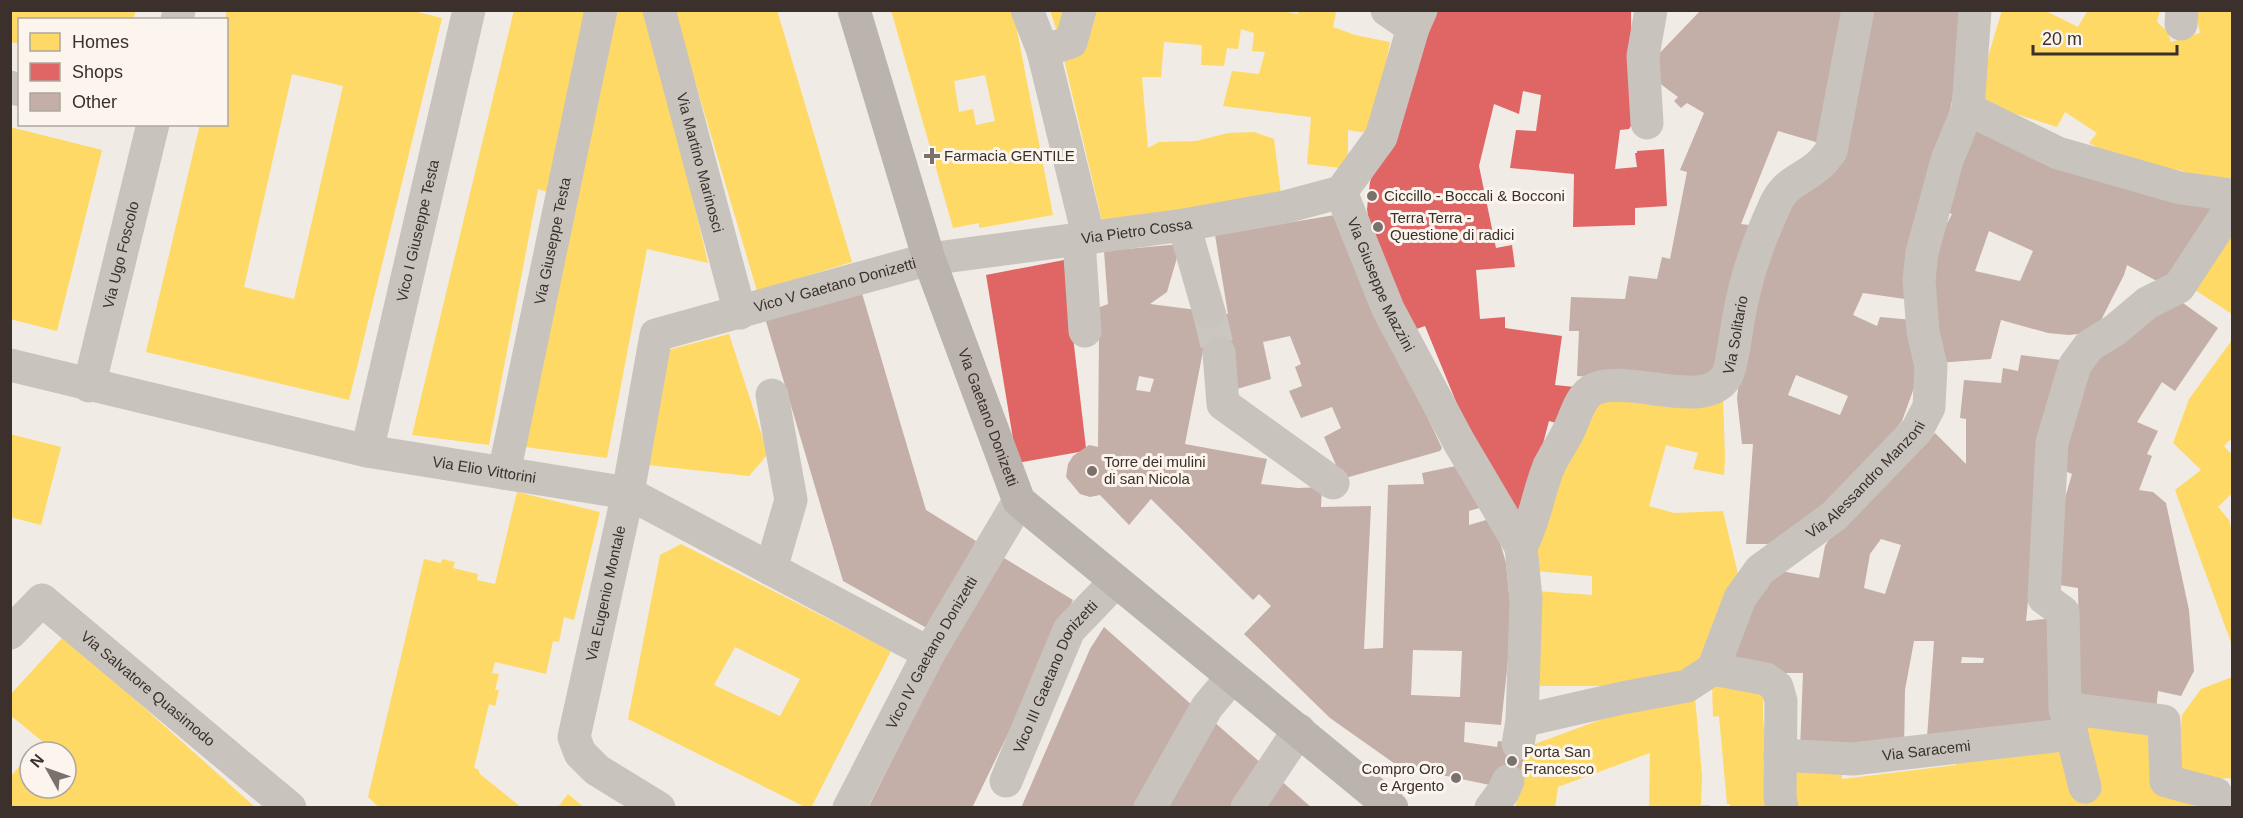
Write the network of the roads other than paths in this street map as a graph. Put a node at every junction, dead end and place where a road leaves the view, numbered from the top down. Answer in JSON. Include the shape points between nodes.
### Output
{"nodes":[{"id":1,"x":469,"y":10,"type":"edge"},
{"id":2,"x":601,"y":10,"type":"edge"},
{"id":3,"x":659,"y":10,"type":"edge"},
{"id":4,"x":854,"y":10,"type":"edge"},
{"id":5,"x":1028,"y":10,"type":"edge"},
{"id":6,"x":1080,"y":10,"type":"edge"},
{"id":7,"x":1651,"y":10,"type":"edge"},
{"id":8,"x":1858,"y":10,"type":"edge"},
{"id":9,"x":1975,"y":10,"type":"edge"},
{"id":10,"x":1407,"y":16,"type":"edge"},
{"id":11,"x":1043,"y":51,"type":"junction"},
{"id":12,"x":1968,"y":109,"type":"junction"},
{"id":13,"x":1647,"y":123,"type":"dead end"},
{"id":14,"x":153,"y":126,"type":"edge"},
{"id":15,"x":1341,"y":192,"type":"junction"},
{"id":16,"x":2232,"y":195,"type":"edge"},
{"id":17,"x":2232,"y":206,"type":"edge"},
{"id":18,"x":1184,"y":225,"type":"junction"},
{"id":19,"x":1084,"y":240,"type":"junction"},
{"id":20,"x":929,"y":259,"type":"junction"},
{"id":21,"x":1209,"y":312,"type":"tunnel mouth"},
{"id":22,"x":740,"y":313,"type":"junction"},
{"id":23,"x":1085,"y":331,"type":"dead end"},
{"id":24,"x":656,"y":335,"type":"joint"},
{"id":25,"x":1219,"y":353,"type":"tunnel mouth"},
{"id":26,"x":10,"y":365,"type":"edge"},
{"id":27,"x":88,"y":386,"type":"junction"},
{"id":28,"x":772,"y":396,"type":"dead end"},
{"id":29,"x":367,"y":452,"type":"junction"},
{"id":30,"x":504,"y":473,"type":"junction"},
{"id":31,"x":1334,"y":483,"type":"dead end"},
{"id":32,"x":628,"y":493,"type":"junction"},
{"id":33,"x":1019,"y":501,"type":"junction"},
{"id":34,"x":1521,"y":548,"type":"junction"},
{"id":35,"x":771,"y":569,"type":"junction"},
{"id":36,"x":1116,"y":581,"type":"junction"},
{"id":37,"x":10,"y":633,"type":"edge"},
{"id":38,"x":929,"y":653,"type":"junction"},
{"id":39,"x":1713,"y":669,"type":"junction"},
{"id":40,"x":1232,"y":676,"type":"junction"},
{"id":41,"x":2069,"y":721,"type":"junction"},
{"id":42,"x":1299,"y":730,"type":"junction"},
{"id":43,"x":1780,"y":755,"type":"junction"},
{"id":44,"x":1006,"y":781,"type":"dead end"},
{"id":45,"x":2085,"y":787,"type":"dead end"},
{"id":46,"x":290,"y":807,"type":"edge"},
{"id":47,"x":659,"y":807,"type":"edge"},
{"id":48,"x":849,"y":807,"type":"edge"},
{"id":49,"x":1150,"y":807,"type":"edge"},
{"id":50,"x":1247,"y":807,"type":"edge"},
{"id":51,"x":1392,"y":807,"type":"edge"},
{"id":52,"x":1782,"y":807,"type":"edge"},
{"id":53,"x":2219,"y":807,"type":"edge"}],
"edges":[{"from":1,"to":29,"type":"street","name":"Vico I Giuseppe Testa"},
{"from":2,"to":30,"type":"street","name":"Via Giuseppe Testa"},
{"from":3,"to":22,"type":"street","name":"Via Martino Marinosci"},
{"from":4,"to":20,"type":"street","name":"Via Gaetano Donizetti"},
{"from":5,"to":11,"type":"street"},
{"from":6,"to":11,"type":"street","via":[[1071,42]]},
{"from":7,"to":13,"type":"street","via":[[1643,56]]},
{"from":8,"to":34,"type":"street","name":"Via Solitario","via":[[1831,151],[1820,165],[1789,184],[1774,205],[1746,287],[1727,376],[1717,388],[1687,393],[1628,387],[1592,391],[1582,401],[1549,466],[1531,529]]},
{"from":9,"to":12,"type":"street","name":"Via Alessandro Manzoni"},
{"from":10,"to":15,"type":"street","via":[[1381,137]]},
{"from":11,"to":19,"type":"street"},
{"from":12,"to":16,"type":"street","via":[[2058,153],[2180,188]]},
{"from":12,"to":39,"type":"street","name":"Via Alessandro Manzoni","via":[[1947,160],[1922,253],[1919,280],[1932,366],[1929,407],[1917,430],[1834,516],[1760,570],[1740,598]]},
{"from":14,"to":27,"type":"street","name":"Via Ugo Foscolo"},
{"from":15,"to":18,"type":"street","name":"Via Pietro Cossa","via":[[1286,207]]},
{"from":15,"to":34,"type":"street","name":"Via Giuseppe Mazzini","via":[[1388,309]]},
{"from":17,"to":41,"type":"street","via":[[2180,287],[2147,303],[2089,346],[2074,365],[2052,442],[2044,598],[2063,612]]},
{"from":18,"to":19,"type":"street","name":"Via Pietro Cossa"},
{"from":18,"to":21,"type":"street"},
{"from":19,"to":20,"type":"street","name":"Via Pietro Cossa"},
{"from":19,"to":23,"type":"street"},
{"from":20,"to":22,"type":"street","name":"Vico V Gaetano Donizetti"},
{"from":20,"to":33,"type":"street","name":"Via Gaetano Donizetti"},
{"from":22,"to":24,"type":"street","name":"Vico V Gaetano Donizetti"},
{"from":24,"to":32,"type":"street","name":"Via Eugenio Montale"},
{"from":25,"to":31,"type":"street","via":[[1223,404]]},
{"from":26,"to":27,"type":"street","name":"Via Elio Vittorini"},
{"from":27,"to":29,"type":"street","name":"Via Elio Vittorini"},
{"from":28,"to":35,"type":"street","via":[[791,500]]},
{"from":29,"to":30,"type":"street","name":"Via Elio Vittorini"},
{"from":30,"to":32,"type":"street","name":"Via Elio Vittorini"},
{"from":32,"to":35,"type":"street","name":"Via Elio Vittorini"},
{"from":32,"to":47,"type":"street","name":"Via Eugenio Montale","via":[[574,737],[580,753],[597,770]]},
{"from":33,"to":36,"type":"street","name":"Via Gaetano Donizetti"},
{"from":33,"to":38,"type":"street","name":"Vico IV Gaetano Donizetti"},
{"from":34,"to":39,"type":"street","via":[[1526,599],[1520,732],[1622,698],[1687,686]]},
{"from":35,"to":38,"type":"street","name":"Via Elio Vittorini"},
{"from":36,"to":40,"type":"street","name":"Via Gaetano Donizetti"},
{"from":36,"to":44,"type":"street","name":"Vico III Gaetano Donizetti","via":[[1069,630]]},
{"from":37,"to":46,"type":"street","name":"Via Salvatore Quasimodo","via":[[42,600]]},
{"from":38,"to":48,"type":"street","name":"Vico IV Gaetano Donizetti"},
{"from":39,"to":43,"type":"street","via":[[1766,679],[1777,687],[1781,701]]},
{"from":40,"to":42,"type":"street","name":"Via Gaetano Donizetti"},
{"from":40,"to":49,"type":"street","via":[[1207,707]]},
{"from":41,"to":43,"type":"street","name":"Via Saracemi","via":[[1853,759]]},
{"from":41,"to":45,"type":"street"},
{"from":41,"to":53,"type":"street","name":"Via Saracemi","via":[[2164,721],[2166,781],[2216,794]]},
{"from":42,"to":50,"type":"street"},
{"from":42,"to":51,"type":"street","name":"Via Gaetano Donizetti"},
{"from":43,"to":52,"type":"street"}]}
